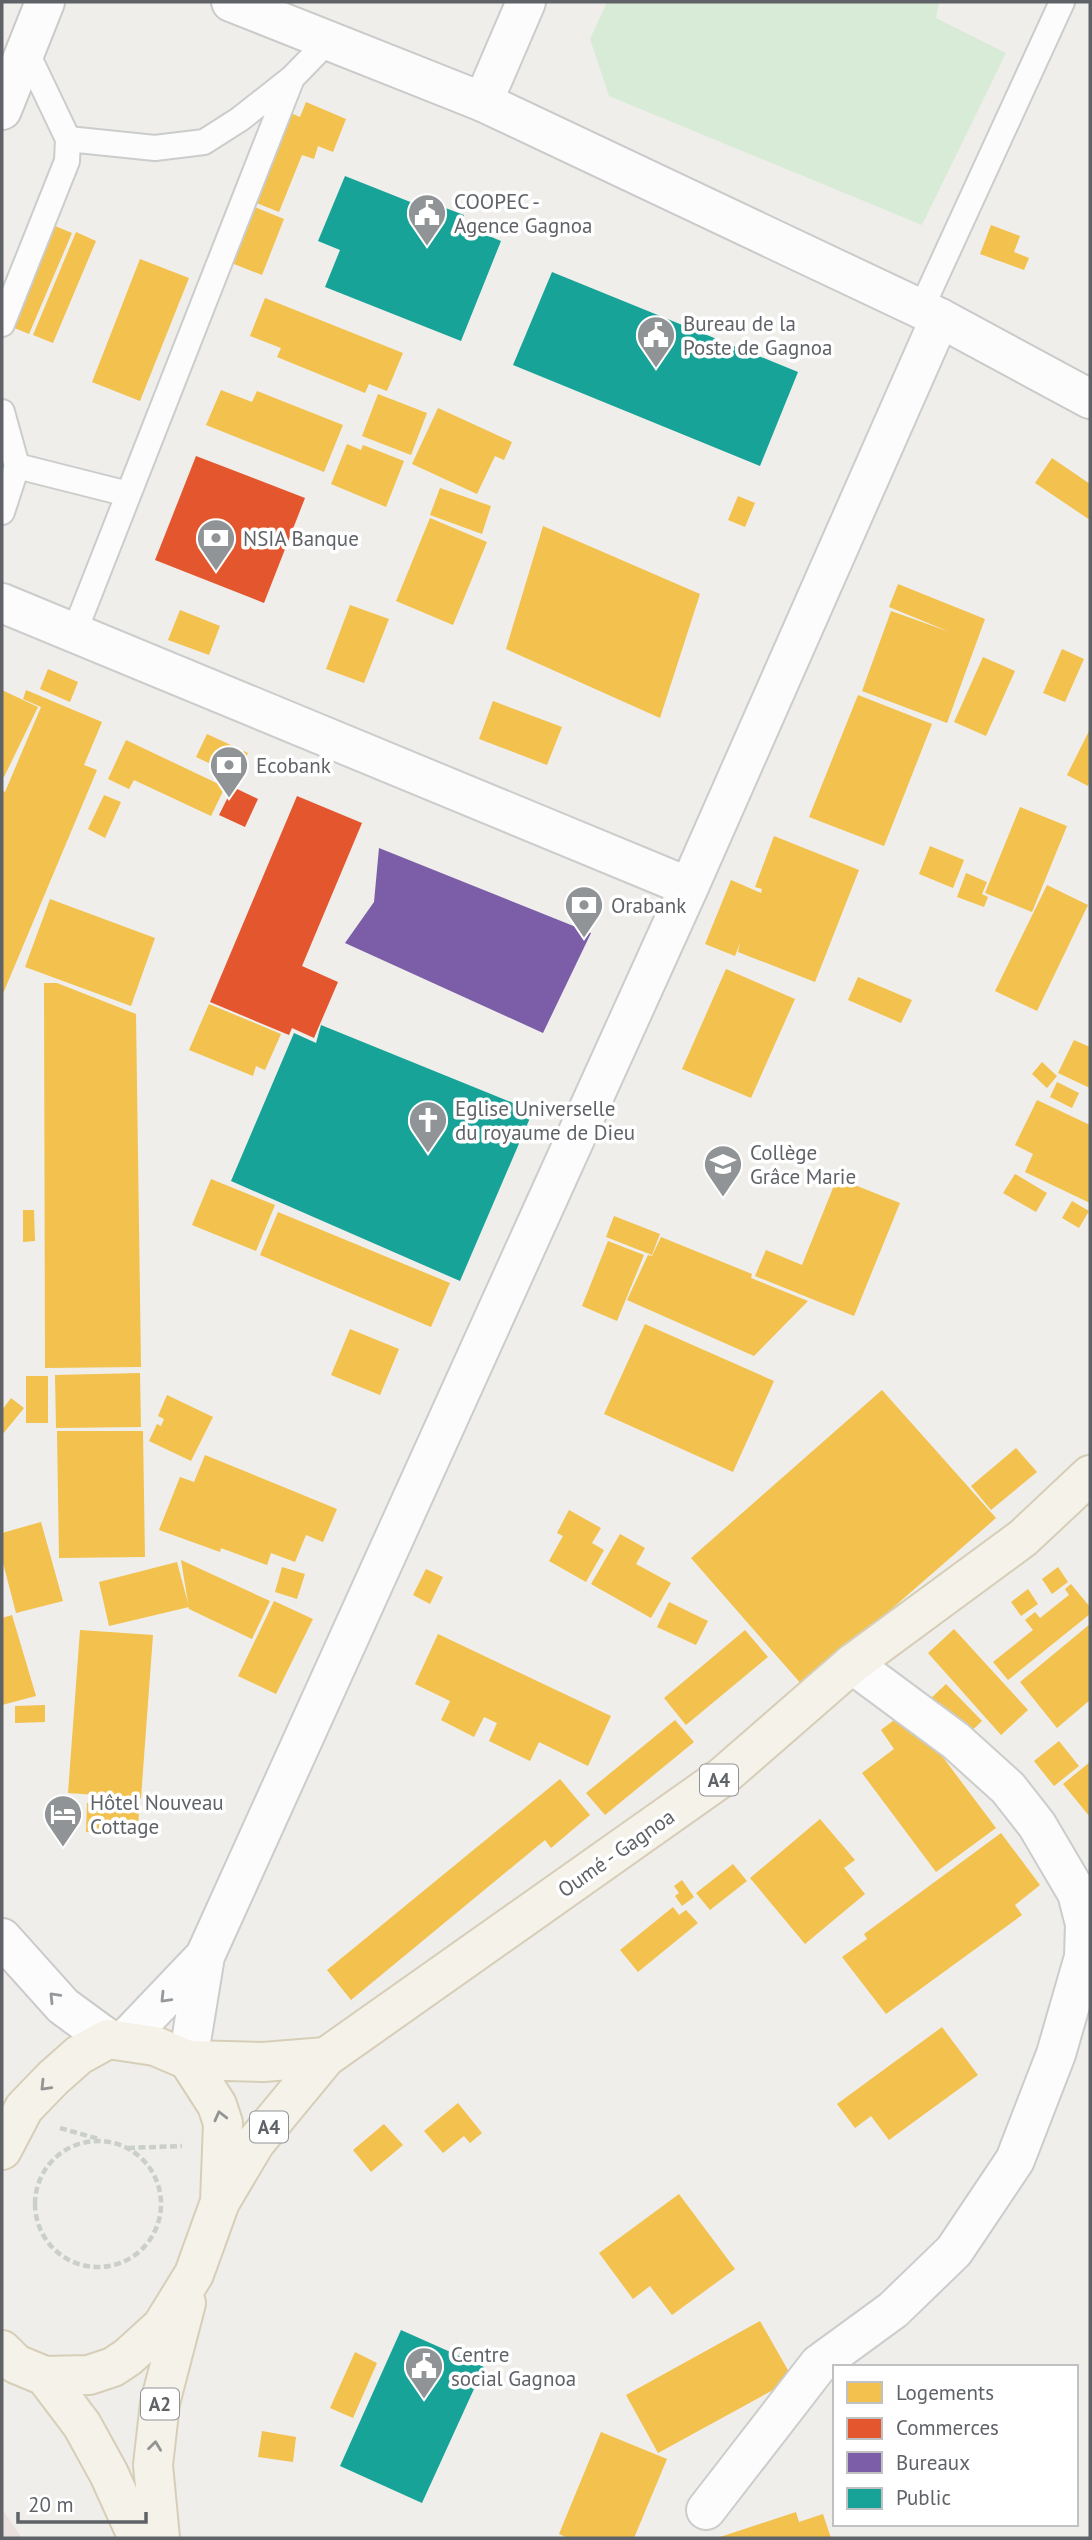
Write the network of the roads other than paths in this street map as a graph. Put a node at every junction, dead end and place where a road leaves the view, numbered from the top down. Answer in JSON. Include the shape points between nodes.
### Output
{"nodes":[{"id":1,"x":45,"y":2,"type":"edge"},
{"id":2,"x":231,"y":2,"type":"edge"},
{"id":3,"x":526,"y":2,"type":"edge"},
{"id":4,"x":1062,"y":2,"type":"edge"},
{"id":5,"x":328,"y":41,"type":"junction"},
{"id":6,"x":26,"y":51,"type":"junction"},
{"id":7,"x":292,"y":78,"type":"junction"},
{"id":8,"x":483,"y":102,"type":"junction"},
{"id":9,"x":2,"y":110,"type":"edge"},
{"id":10,"x":68,"y":139,"type":"junction"},
{"id":11,"x":931,"y":314,"type":"junction"},
{"id":12,"x":2,"y":324,"type":"edge"},
{"id":13,"x":1086,"y":392,"type":"edge"},
{"id":14,"x":2,"y":412,"type":"edge"},
{"id":15,"x":17,"y":466,"type":"junction"},
{"id":16,"x":128,"y":494,"type":"junction"},
{"id":17,"x":2,"y":512,"type":"edge"},
{"id":18,"x":2,"y":603,"type":"edge"},
{"id":19,"x":74,"y":633,"type":"junction"},
{"id":20,"x":689,"y":887,"type":"junction"},
{"id":21,"x":1090,"y":1475,"type":"edge"},
{"id":22,"x":852,"y":1664,"type":"junction"},
{"id":23,"x":2,"y":1938,"type":"edge"},
{"id":24,"x":205,"y":1956,"type":"junction"},
{"id":25,"x":116,"y":2040,"type":"junction"},
{"id":26,"x":326,"y":2057,"type":"junction"},
{"id":27,"x":188,"y":2060,"type":"junction"},
{"id":28,"x":2,"y":2150,"type":"edge"},
{"id":29,"x":220,"y":2202,"type":"junction"},
{"id":30,"x":194,"y":2274,"type":"junction"},
{"id":31,"x":16,"y":2364,"type":"edge"},
{"id":32,"x":706,"y":2510,"type":"dead end"},
{"id":33,"x":138,"y":2538,"type":"edge"},
{"id":34,"x":160,"y":2538,"type":"edge"}],
"edges":[{"from":1,"to":6,"type":"street"},
{"from":2,"to":5,"type":"street"},
{"from":3,"to":8,"type":"street"},
{"from":4,"to":11,"type":"lane"},
{"from":5,"to":7,"type":"lane"},
{"from":5,"to":8,"type":"street"},
{"from":6,"to":9,"type":"street"},
{"from":6,"to":10,"type":"lane"},
{"from":7,"to":10,"type":"lane","via":[[204,142],[155,148]]},
{"from":7,"to":16,"type":"lane"},
{"from":8,"to":11,"type":"street"},
{"from":10,"to":12,"type":"lane","via":[[67,160]]},
{"from":11,"to":13,"type":"street"},
{"from":11,"to":20,"type":"street"},
{"from":14,"to":15,"type":"lane"},
{"from":15,"to":16,"type":"lane"},
{"from":15,"to":17,"type":"lane"},
{"from":16,"to":19,"type":"lane"},
{"from":18,"to":19,"type":"street"},
{"from":19,"to":20,"type":"street"},
{"from":20,"to":24,"type":"street"},
{"from":21,"to":22,"type":"main road","name":"Oumé - Gagnoa","number":"A4","via":[[1023,1538]]},
{"from":22,"to":26,"type":"main road","name":"Oumé - Gagnoa","number":"A4","via":[[721,1778]]},
{"from":22,"to":32,"type":"street","via":[[956,1741],[1008,1788],[1037,1825],[1077,1893],[1085,1924],[1084,1957],[1056,2054],[1015,2160],[954,2251],[893,2310],[819,2364]]},
{"from":25,"to":23,"type":"street","one_way":true,"via":[[62,2006]]},
{"from":24,"to":25,"type":"street","one_way":true},
{"from":24,"to":27,"type":"street"},
{"from":25,"to":27,"type":"main road","via":[[155,2046]]},
{"from":25,"to":28,"type":"main road","one_way":true,"via":[[79,2055],[52,2078],[24,2108]]},
{"from":26,"to":27,"type":"main road","via":[[263,2062]]},
{"from":26,"to":29,"type":"main road","name":"Oumé - Gagnoa","number":"A4","via":[[255,2143]]},
{"from":29,"to":27,"type":"main road","one_way":true,"via":[[223,2123]]},
{"from":29,"to":30,"type":"main road"},
{"from":30,"to":31,"type":"main road","via":[[162,2326],[113,2367],[89,2375]]},
{"from":34,"to":30,"type":"main road","number":"A2","one_way":true,"via":[[153,2465],[160,2403]]},
{"from":31,"to":33,"type":"main road","via":[[82,2425]]}]}
